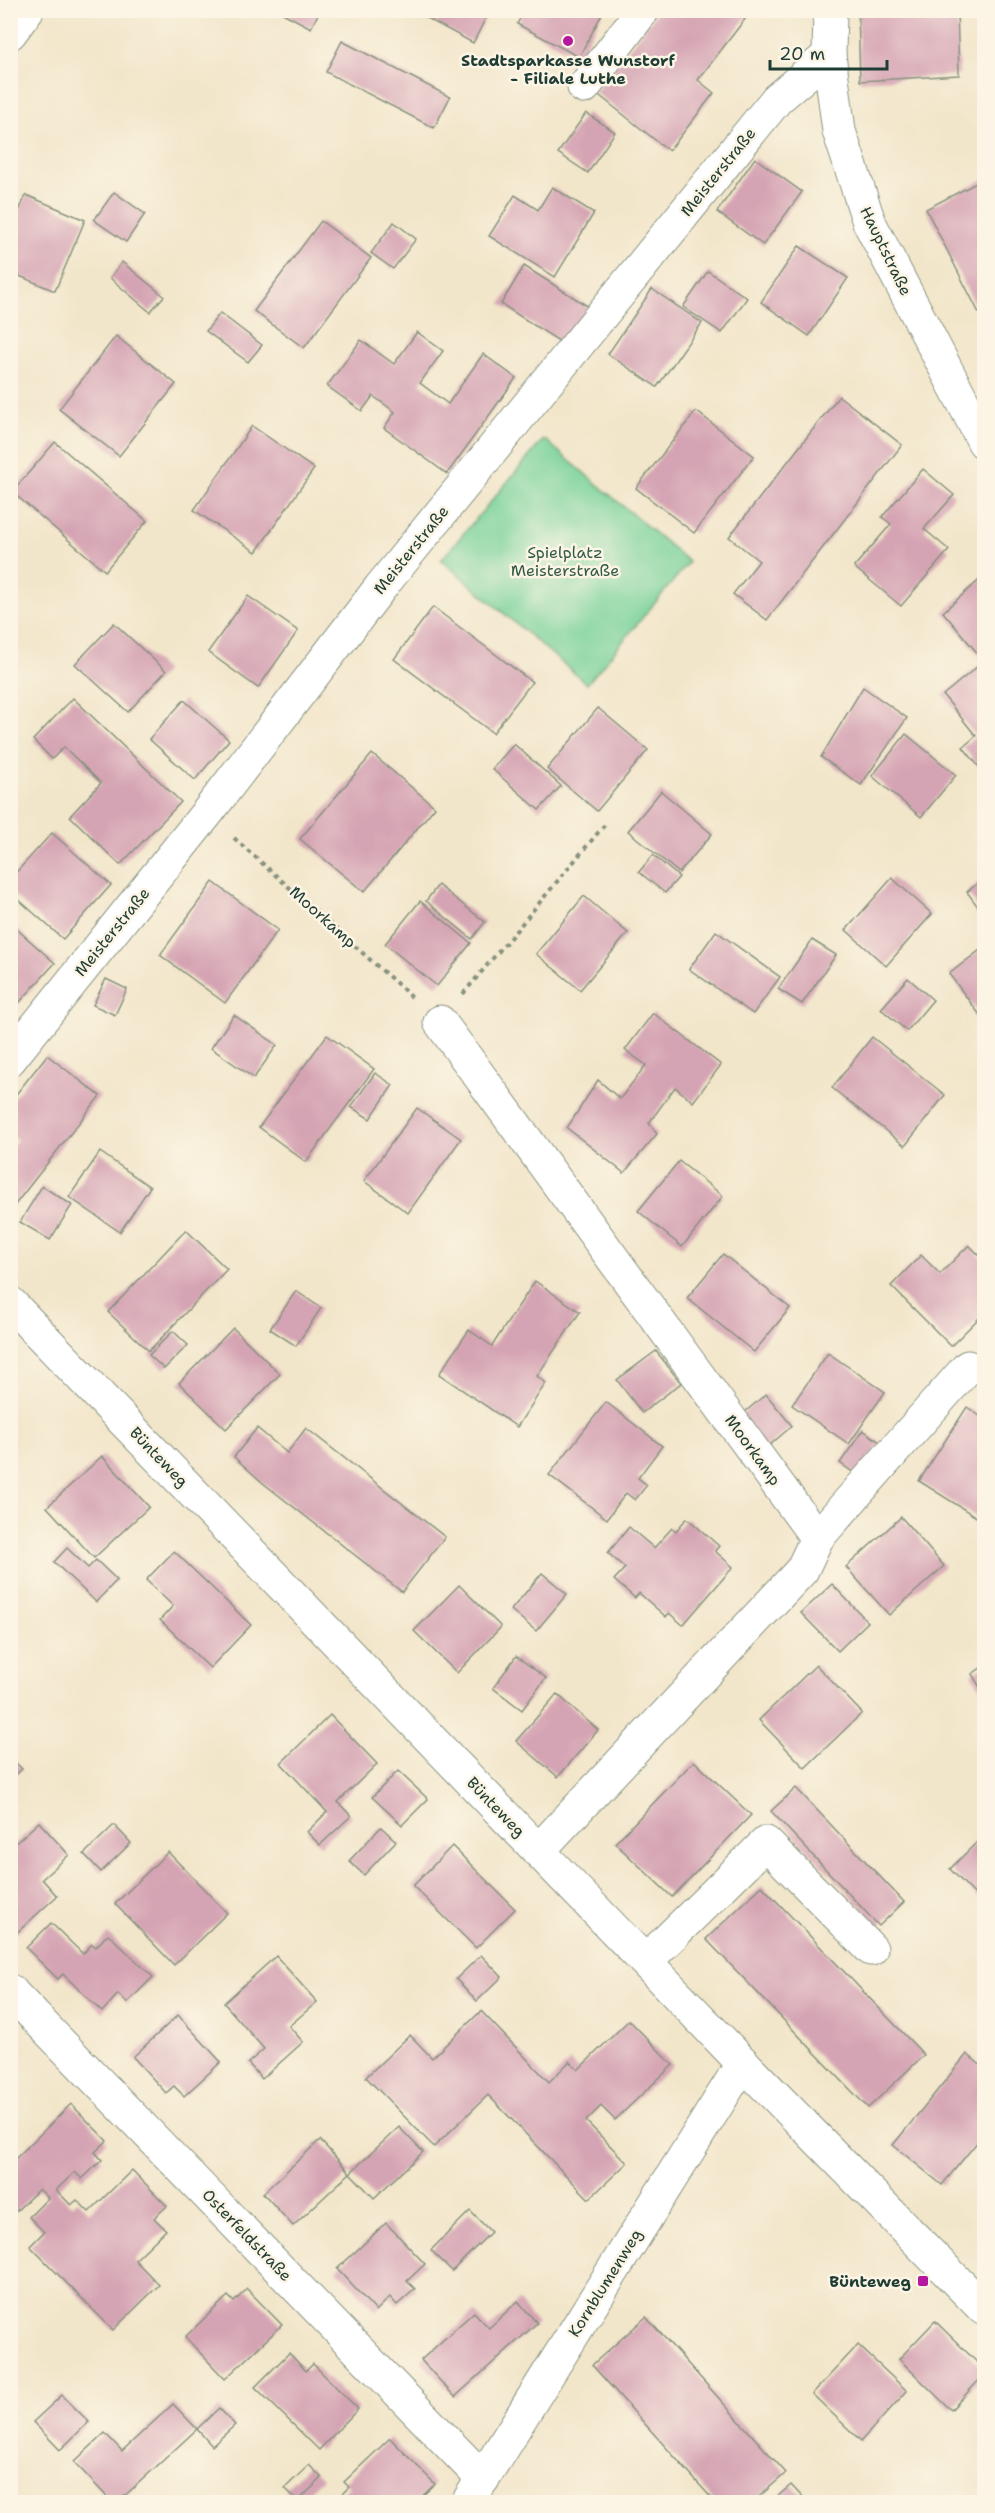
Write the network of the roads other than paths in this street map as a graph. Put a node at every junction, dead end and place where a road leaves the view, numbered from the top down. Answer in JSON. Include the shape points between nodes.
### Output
{"nodes":[{"id":1,"x":27,"y":10,"type":"edge"},
{"id":2,"x":643,"y":10,"type":"edge"},
{"id":3,"x":830,"y":10,"type":"edge"},
{"id":4,"x":10,"y":33,"type":"edge"},
{"id":5,"x":829,"y":55,"type":"junction"},
{"id":6,"x":584,"y":87,"type":"dead end"},
{"id":7,"x":984,"y":442,"type":"edge"},
{"id":8,"x":440,"y":1022,"type":"road end"},
{"id":9,"x":10,"y":1059,"type":"edge"},
{"id":10,"x":10,"y":1303,"type":"edge"},
{"id":11,"x":968,"y":1367,"type":"dead end"},
{"id":12,"x":817,"y":1538,"type":"junction"},
{"id":13,"x":538,"y":1851,"type":"junction"},
{"id":14,"x":871,"y":1949,"type":"dead end"},
{"id":15,"x":646,"y":1961,"type":"junction"},
{"id":16,"x":10,"y":1990,"type":"edge"},
{"id":17,"x":742,"y":2063,"type":"junction"},
{"id":18,"x":984,"y":2309,"type":"edge"},
{"id":19,"x":476,"y":2491,"type":"edge"}],
"edges":[{"from":1,"to":4,"type":"street"},
{"from":2,"to":6,"type":"street"},
{"from":3,"to":5,"type":"street","name":"Hauptstraße"},
{"from":5,"to":7,"type":"street","name":"Hauptstraße","via":[[839,131],[869,222]]},
{"from":5,"to":9,"type":"street","name":"Meisterstraße","via":[[777,99],[401,562]]},
{"from":8,"to":12,"type":"street","name":"Moorkamp"},
{"from":10,"to":13,"type":"street","name":"Bünteweg"},
{"from":11,"to":12,"type":"street"},
{"from":12,"to":13,"type":"street","via":[[802,1570]]},
{"from":13,"to":15,"type":"street","name":"Bünteweg"},
{"from":14,"to":15,"type":"street","via":[[766,1843]]},
{"from":15,"to":17,"type":"street","name":"Bünteweg"},
{"from":16,"to":19,"type":"street","name":"Osterfeldstraße"},
{"from":17,"to":18,"type":"street","name":"Bünteweg"},
{"from":17,"to":19,"type":"street","name":"Kornblumenweg"}]}
